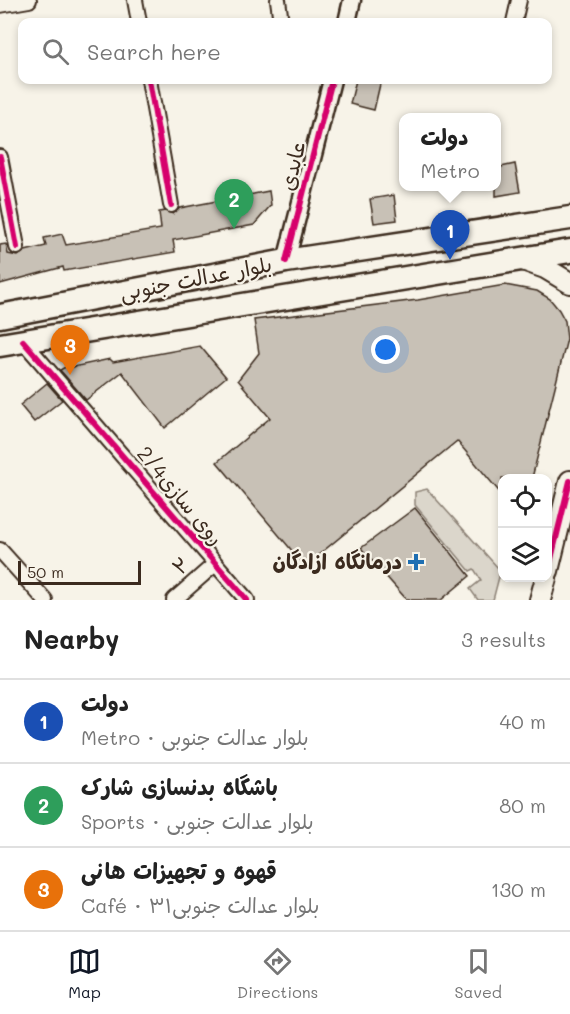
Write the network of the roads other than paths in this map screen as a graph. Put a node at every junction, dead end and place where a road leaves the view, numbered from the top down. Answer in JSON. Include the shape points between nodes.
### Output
{"nodes":[{"id":1,"x":29,"y":0,"type":"edge"},
{"id":2,"x":135,"y":0,"type":"edge"},
{"id":3,"x":278,"y":0,"type":"edge"},
{"id":4,"x":352,"y":0,"type":"edge"},
{"id":5,"x":519,"y":0,"type":"edge"},
{"id":6,"x":0,"y":5,"type":"edge"},
{"id":7,"x":138,"y":18,"type":"edge"},
{"id":8,"x":280,"y":18,"type":"edge"},
{"id":9,"x":348,"y":18,"type":"edge"},
{"id":10,"x":515,"y":18,"type":"edge"},
{"id":11,"x":150,"y":84,"type":"edge"},
{"id":12,"x":331,"y":84,"type":"edge"},
{"id":13,"x":0,"y":157,"type":"edge"},
{"id":14,"x":171,"y":205,"type":"dead end"},
{"id":15,"x":570,"y":218,"type":"edge"},
{"id":16,"x":17,"y":247,"type":"dead end"},
{"id":17,"x":570,"y":251,"type":"edge"},
{"id":18,"x":520,"y":259,"type":"junction"},
{"id":19,"x":286,"y":261,"type":"junction"},
{"id":20,"x":570,"y":283,"type":"edge"},
{"id":21,"x":0,"y":316,"type":"edge"},
{"id":22,"x":23,"y":341,"type":"junction"},
{"id":23,"x":0,"y":345,"type":"edge"},
{"id":24,"x":570,"y":481,"type":"edge"},
{"id":25,"x":0,"y":550,"type":"edge"},
{"id":26,"x":552,"y":555,"type":"edge"},
{"id":27,"x":215,"y":564,"type":"junction"},
{"id":28,"x":545,"y":582,"type":"edge"},
{"id":29,"x":45,"y":600,"type":"edge"},
{"id":30,"x":174,"y":600,"type":"edge"},
{"id":31,"x":247,"y":600,"type":"edge"},
{"id":32,"x":540,"y":600,"type":"edge"}],
"edges":[{"from":1,"to":6,"type":"street"},
{"from":2,"to":7,"type":"street"},
{"from":3,"to":8,"type":"street"},
{"from":4,"to":9,"type":"street"},
{"from":5,"to":10,"type":"street"},
{"from":11,"to":14,"type":"street"},
{"from":12,"to":19,"type":"street","name":"عابدی"},
{"from":13,"to":16,"type":"street"},
{"from":15,"to":19,"type":"main road","name":"بلوار عدالت جنوبی"},
{"from":17,"to":18,"type":"main road","name":"بلوار عدالت جنوبی"},
{"from":18,"to":20,"type":"main road"},
{"from":18,"to":22,"type":"main road","name":"بلوار عدالت جنوبی"},
{"from":19,"to":21,"type":"main road","name":"بلوار عدالت جنوبی"},
{"from":22,"to":23,"type":"main road","name":"بلوار عدالت جنوبی"},
{"from":22,"to":27,"type":"street","name":"روی سازی2/4"},
{"from":24,"to":26,"type":"main road"},
{"from":25,"to":29,"type":"street"},
{"from":27,"to":30,"type":"street","name":"۲"},
{"from":27,"to":31,"type":"street","name":"روی سازی2/4"},
{"from":28,"to":32,"type":"main road"}]}
